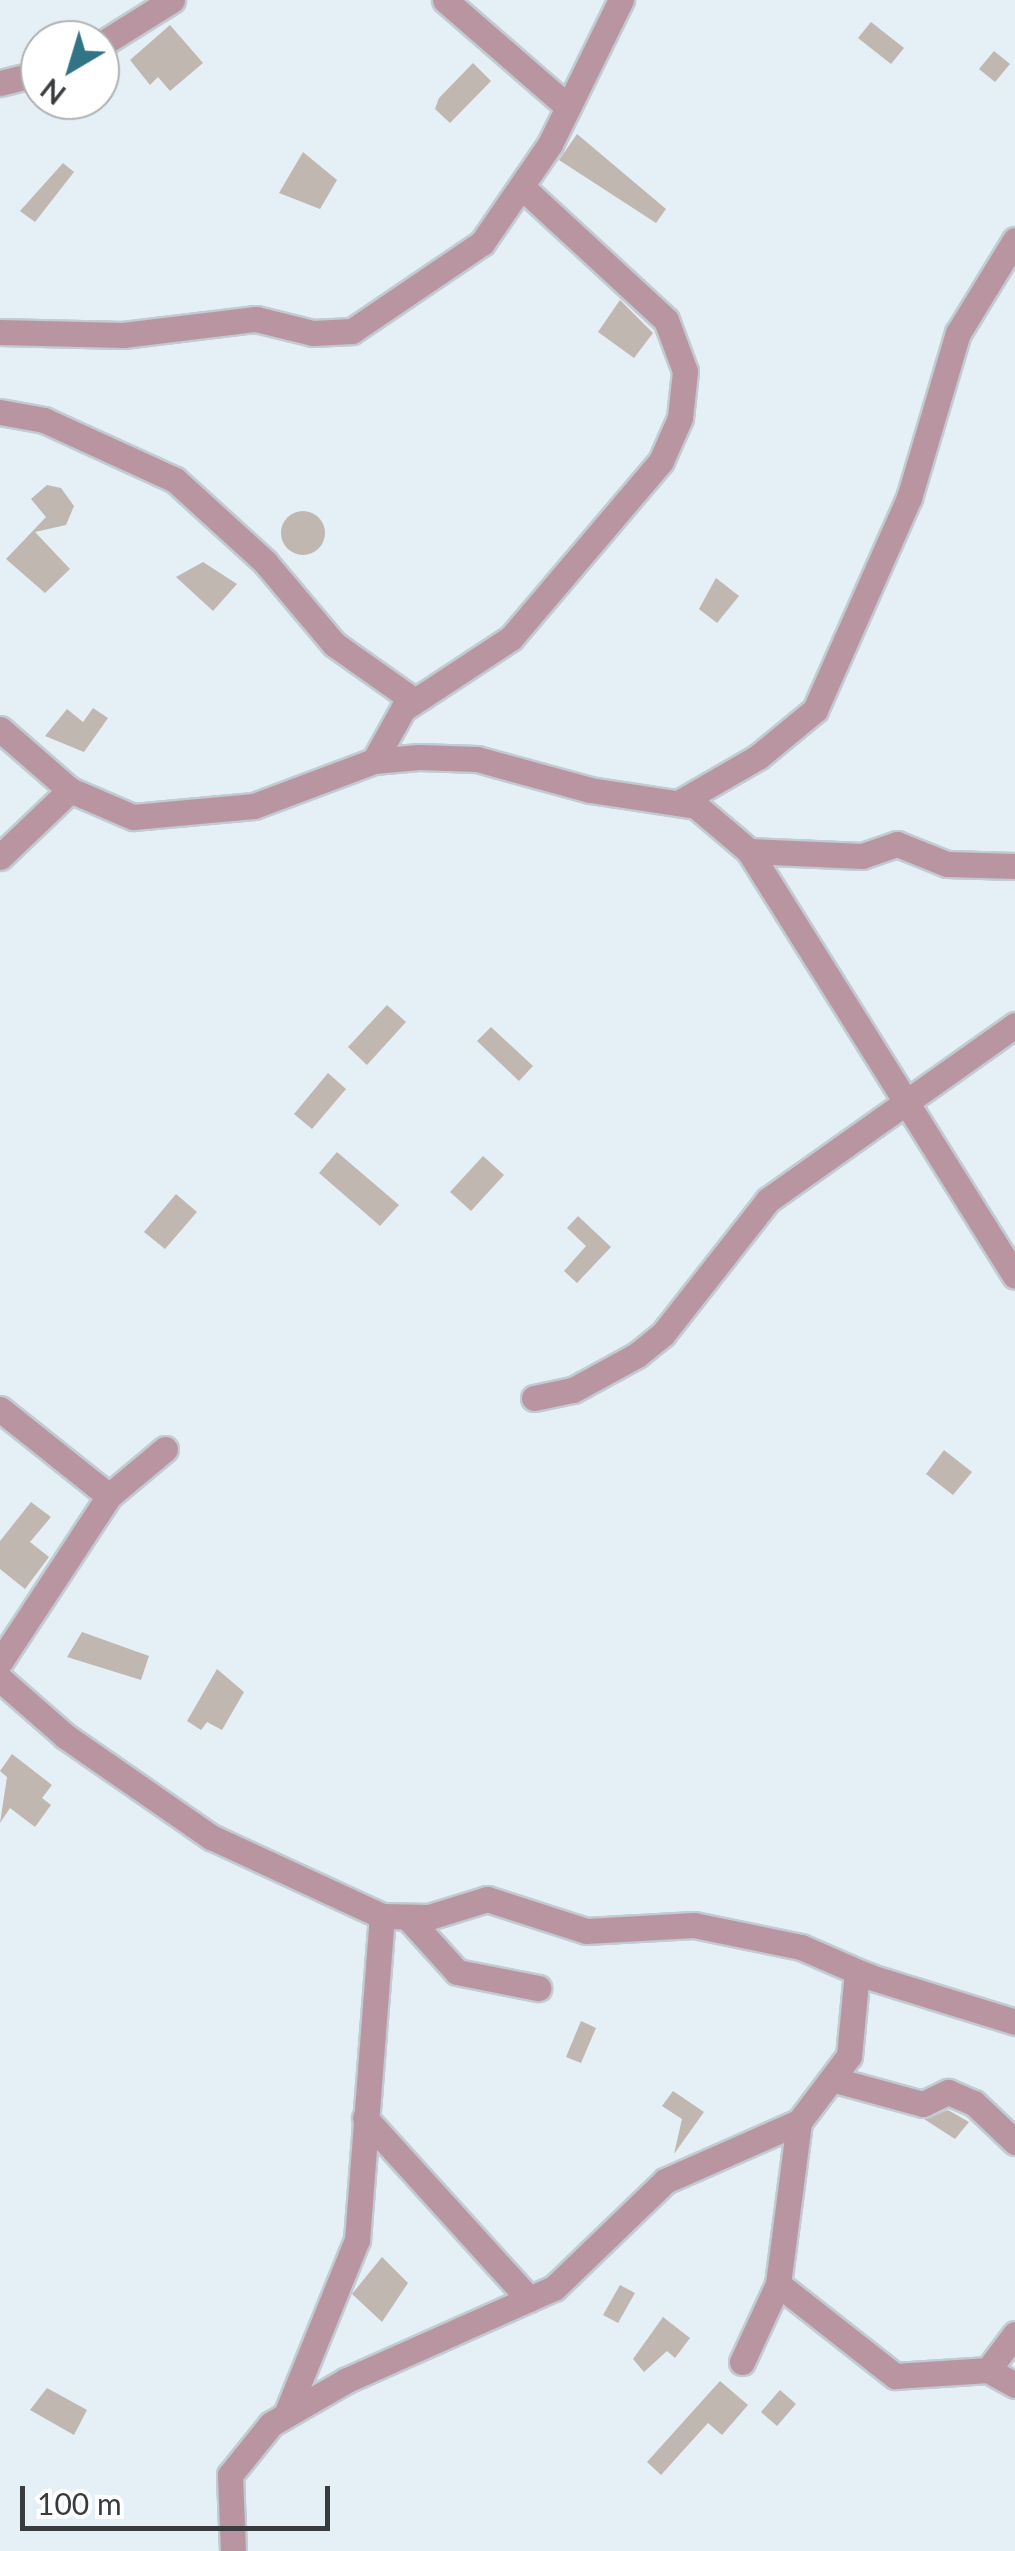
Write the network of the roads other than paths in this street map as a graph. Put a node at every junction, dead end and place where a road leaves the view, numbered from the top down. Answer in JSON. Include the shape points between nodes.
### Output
{"nodes":[{"id":1,"x":172,"y":0,"type":"edge"},
{"id":2,"x":444,"y":0,"type":"edge"},
{"id":3,"x":621,"y":0,"type":"edge"},
{"id":4,"x":120,"y":32,"type":"edge"},
{"id":5,"x":566,"y":106,"type":"junction"},
{"id":6,"x":523,"y":188,"type":"junction"},
{"id":7,"x":1015,"y":240,"type":"edge"},
{"id":8,"x":0,"y":332,"type":"edge"},
{"id":9,"x":0,"y":412,"type":"edge"},
{"id":10,"x":413,"y":700,"type":"junction"},
{"id":11,"x":0,"y":729,"type":"edge"},
{"id":12,"x":374,"y":761,"type":"junction"},
{"id":13,"x":70,"y":790,"type":"junction"},
{"id":14,"x":680,"y":802,"type":"junction"},
{"id":15,"x":749,"y":850,"type":"junction"},
{"id":16,"x":0,"y":856,"type":"edge"},
{"id":17,"x":1015,"y":866,"type":"edge"},
{"id":18,"x":1015,"y":1025,"type":"edge"},
{"id":19,"x":906,"y":1099,"type":"junction"},
{"id":20,"x":1015,"y":1276,"type":"edge"},
{"id":21,"x":534,"y":1398,"type":"dead end"},
{"id":22,"x":0,"y":1409,"type":"edge"},
{"id":23,"x":165,"y":1449,"type":"dead end"},
{"id":24,"x":109,"y":1496,"type":"junction"},
{"id":25,"x":0,"y":1662,"type":"edge"},
{"id":26,"x":0,"y":1679,"type":"edge"},
{"id":27,"x":382,"y":1916,"type":"junction"},
{"id":28,"x":410,"y":1920,"type":"junction"},
{"id":29,"x":865,"y":1975,"type":"junction"},
{"id":30,"x":538,"y":1988,"type":"dead end"},
{"id":31,"x":1015,"y":2022,"type":"edge"},
{"id":32,"x":1015,"y":2039,"type":"edge"},
{"id":33,"x":836,"y":2080,"type":"junction"},
{"id":34,"x":365,"y":2118,"type":"junction"},
{"id":35,"x":800,"y":2122,"type":"junction"},
{"id":36,"x":1015,"y":2142,"type":"edge"},
{"id":37,"x":778,"y":2284,"type":"junction"},
{"id":38,"x":529,"y":2299,"type":"junction"},
{"id":39,"x":1015,"y":2334,"type":"edge"},
{"id":40,"x":742,"y":2362,"type":"dead end"},
{"id":41,"x":988,"y":2370,"type":"junction"},
{"id":42,"x":1015,"y":2385,"type":"edge"},
{"id":43,"x":288,"y":2412,"type":"junction"},
{"id":44,"x":233,"y":2551,"type":"edge"}],
"edges":[{"from":1,"to":4,"type":"street"},
{"from":2,"to":5,"type":"street"},
{"from":3,"to":5,"type":"street"},
{"from":5,"to":6,"type":"street"},
{"from":6,"to":8,"type":"street","via":[[482,243],[445,275],[352,331],[313,333],[256,318],[124,335]]},
{"from":6,"to":10,"type":"street","via":[[666,320],[685,371],[680,418],[662,462],[504,646]]},
{"from":7,"to":14,"type":"street","via":[[958,332],[909,498],[815,710],[758,757]]},
{"from":9,"to":10,"type":"street","via":[[44,420],[175,480],[265,562],[334,644]]},
{"from":10,"to":12,"type":"street"},
{"from":11,"to":13,"type":"street"},
{"from":12,"to":13,"type":"street","via":[[254,806],[194,818],[133,817]]},
{"from":12,"to":14,"type":"street","via":[[477,759],[590,790]]},
{"from":13,"to":16,"type":"street"},
{"from":14,"to":15,"type":"street","via":[[728,828]]},
{"from":15,"to":17,"type":"street","via":[[862,856],[897,844],[947,864]]},
{"from":15,"to":19,"type":"street"},
{"from":18,"to":19,"type":"street"},
{"from":19,"to":20,"type":"street"},
{"from":19,"to":21,"type":"street","via":[[768,1200],[663,1334],[637,1355],[573,1390]]},
{"from":22,"to":24,"type":"street"},
{"from":23,"to":24,"type":"street"},
{"from":24,"to":25,"type":"street"},
{"from":26,"to":27,"type":"street","via":[[65,1736],[211,1837]]},
{"from":27,"to":28,"type":"street"},
{"from":27,"to":34,"type":"street"},
{"from":28,"to":29,"type":"street","via":[[487,1899],[586,1930],[694,1925],[801,1947]]},
{"from":28,"to":30,"type":"street","via":[[456,1972]]},
{"from":29,"to":31,"type":"street"},
{"from":29,"to":32,"type":"street"},
{"from":29,"to":33,"type":"street","via":[[855,2039]]},
{"from":33,"to":35,"type":"street"},
{"from":33,"to":36,"type":"street","via":[[923,2104],[948,2092],[974,2103]]},
{"from":34,"to":38,"type":"street"},
{"from":34,"to":43,"type":"street","via":[[357,2240]]},
{"from":35,"to":37,"type":"street"},
{"from":35,"to":38,"type":"street","via":[[665,2181],[569,2278]]},
{"from":37,"to":40,"type":"street"},
{"from":37,"to":41,"type":"street","via":[[895,2376]]},
{"from":38,"to":43,"type":"street"},
{"from":39,"to":41,"type":"street"},
{"from":41,"to":42,"type":"street"},
{"from":43,"to":44,"type":"street","via":[[253,2440],[230,2475]]}]}
